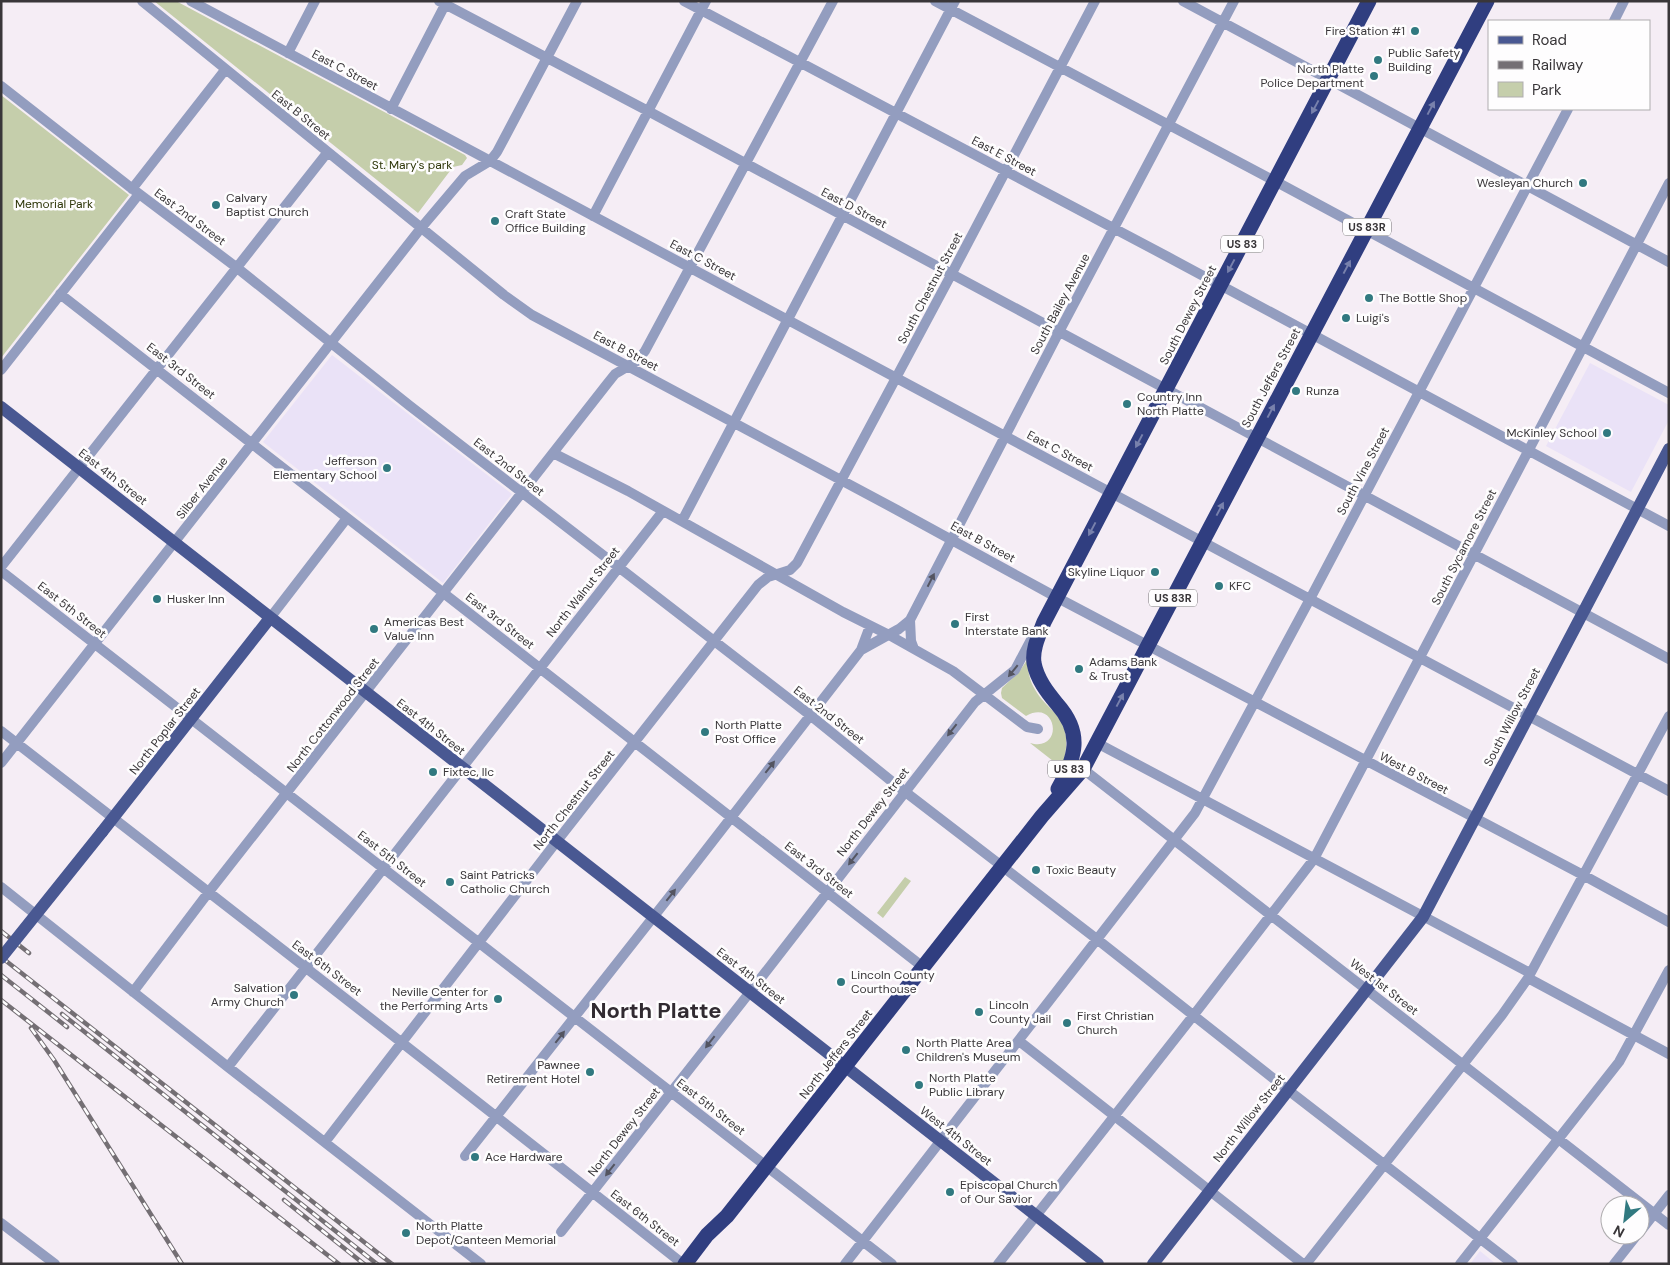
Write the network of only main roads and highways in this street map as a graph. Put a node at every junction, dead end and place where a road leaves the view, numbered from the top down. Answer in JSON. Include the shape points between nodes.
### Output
{"nodes":[{"id":1,"x":1369,"y":1,"type":"edge"},
{"id":2,"x":1487,"y":1,"type":"edge"},
{"id":3,"x":1,"y":407,"type":"edge"},
{"id":4,"x":1669,"y":449,"type":"edge"},
{"id":5,"x":270,"y":618,"type":"junction"},
{"id":6,"x":1035,"y":648,"type":"joint"},
{"id":7,"x":1083,"y":769,"type":"joint"},
{"id":8,"x":1042,"y":816,"type":"junction"},
{"id":9,"x":1,"y":958,"type":"edge"},
{"id":10,"x":1367,"y":990,"type":"joint"},
{"id":11,"x":845,"y":1067,"type":"junction"},
{"id":12,"x":728,"y":1216,"type":"junction"},
{"id":13,"x":684,"y":1264,"type":"edge"},
{"id":14,"x":698,"y":1264,"type":"edge"},
{"id":15,"x":1098,"y":1264,"type":"edge"},
{"id":16,"x":1153,"y":1264,"type":"edge"}],
"edges":[{"from":1,"to":6,"type":"highway","name":"South Dewey Street","number":"US 83","one_way":true,"via":[[1056,597]]},
{"from":7,"to":2,"type":"highway","name":"South Jeffers Street","number":"US 83R","one_way":true},
{"from":3,"to":5,"type":"main road","name":"East 4th Street"},
{"from":4,"to":10,"type":"main road","name":"South Willow Street","via":[[1423,917]]},
{"from":5,"to":9,"type":"main road","name":"North Poplar Street","bridge":true},
{"from":5,"to":11,"type":"main road","name":"East 4th Street"},
{"from":6,"to":8,"type":"highway","name":"North Jeffers Street","number":"US 83","via":[[1034,664],[1039,678],[1067,717],[1075,747],[1071,765]]},
{"from":7,"to":8,"type":"highway","name":"North Jeffers Street","number":"US 83R"},
{"from":8,"to":11,"type":"highway","name":"North Jeffers Street","number":"US 83"},
{"from":10,"to":16,"type":"main road","name":"North Willow Street"},
{"from":11,"to":12,"type":"highway","name":"North Jeffers Street","number":"US 83"},
{"from":11,"to":15,"type":"main road","name":"West 4th Street"},
{"from":12,"to":13,"type":"highway","name":"North Jeffers Street","number":"US 83","via":[[707,1235]]},
{"from":12,"to":14,"type":"highway","name":"North Jeffers Street","number":"US 83"}]}
